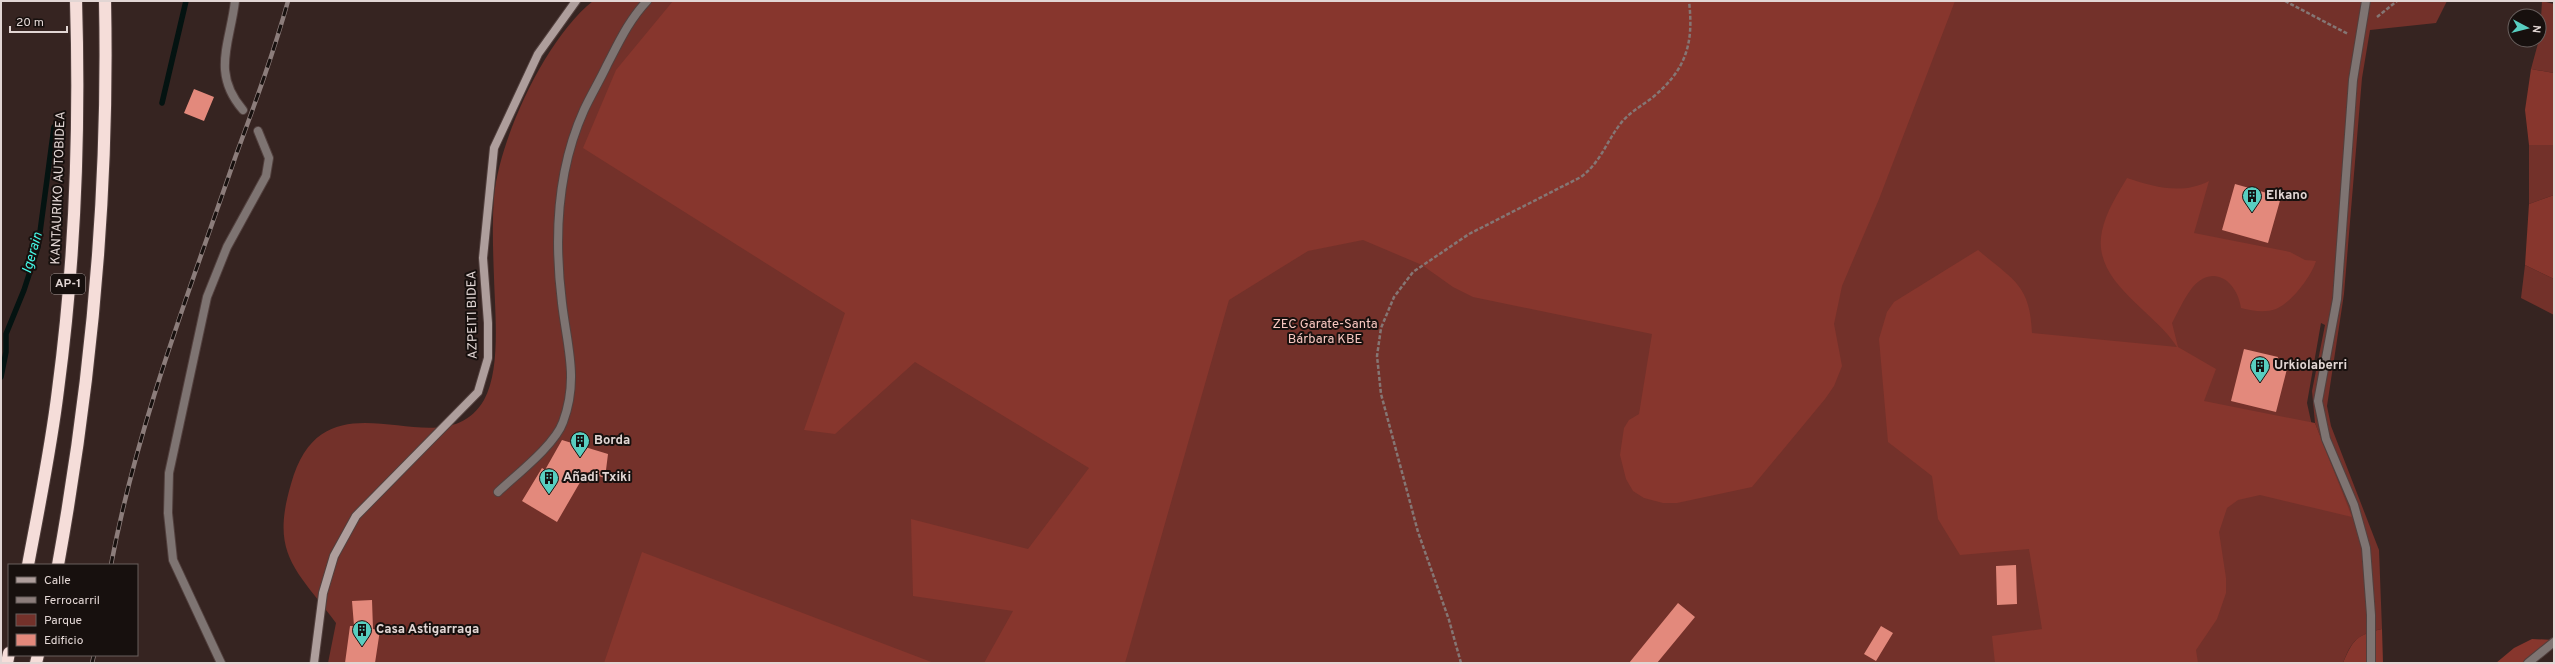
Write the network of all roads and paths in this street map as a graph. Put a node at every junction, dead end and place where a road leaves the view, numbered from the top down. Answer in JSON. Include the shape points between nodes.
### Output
{"nodes":[{"id":1,"x":76,"y":1,"type":"edge"},
{"id":2,"x":105,"y":1,"type":"edge"},
{"id":3,"x":236,"y":1,"type":"edge"},
{"id":4,"x":576,"y":1,"type":"edge"},
{"id":5,"x":647,"y":1,"type":"edge"},
{"id":6,"x":1689,"y":1,"type":"edge"},
{"id":7,"x":2285,"y":1,"type":"edge"},
{"id":8,"x":2366,"y":1,"type":"edge"},
{"id":9,"x":2397,"y":1,"type":"edge"},
{"id":10,"x":2362,"y":23,"type":"junction"},
{"id":11,"x":2358,"y":38,"type":"junction"},
{"id":12,"x":243,"y":110,"type":"dead end"},
{"id":13,"x":258,"y":131,"type":"dead end"},
{"id":14,"x":498,"y":492,"type":"dead end"},
{"id":15,"x":28,"y":564,"type":"edge"},
{"id":16,"x":58,"y":564,"type":"edge"},
{"id":17,"x":2554,"y":642,"type":"edge"},
{"id":18,"x":222,"y":663,"type":"edge"},
{"id":19,"x":314,"y":663,"type":"edge"},
{"id":20,"x":1461,"y":663,"type":"edge"},
{"id":21,"x":2371,"y":663,"type":"edge"},
{"id":22,"x":2528,"y":663,"type":"edge"}],
"edges":[{"from":1,"to":15,"type":"highway","name":"KANTAURIKO AUTOBIDEA","number":"AP-1","via":[[76,159],[70,274],[58,390]]},
{"from":2,"to":16,"type":"highway","number":"AP-1","via":[[104,159],[98,275],[86,391]]},
{"from":3,"to":12,"type":"lane","via":[[226,47],[224,78],[232,98]]},
{"from":4,"to":19,"type":"main road","name":"AZPEITI BIDEA","via":[[538,54],[494,148],[483,258],[488,358],[478,392],[356,516],[334,556],[323,593]]},
{"from":5,"to":14,"type":"lane","via":[[632,16],[583,112],[563,176],[558,225],[562,303],[572,359],[571,393],[563,423],[540,454]]},
{"from":6,"to":20,"type":"path","via":[[1690,40],[1680,67],[1663,87],[1621,123],[1591,169],[1581,177],[1438,252],[1401,285],[1384,318],[1377,356],[1381,394],[1418,532],[1449,620]]},
{"from":7,"to":11,"type":"path"},
{"from":8,"to":10,"type":"lane"},
{"from":9,"to":10,"type":"path","via":[[2373,19]]},
{"from":10,"to":11,"type":"lane"},
{"from":11,"to":21,"type":"lane","via":[[2337,299],[2318,401],[2326,439],[2354,505],[2366,548],[2371,615]]},
{"from":13,"to":18,"type":"lane","via":[[269,158],[266,176],[227,247],[207,297],[168,473],[168,513],[173,560]]},
{"from":17,"to":22,"type":"lane"}]}
